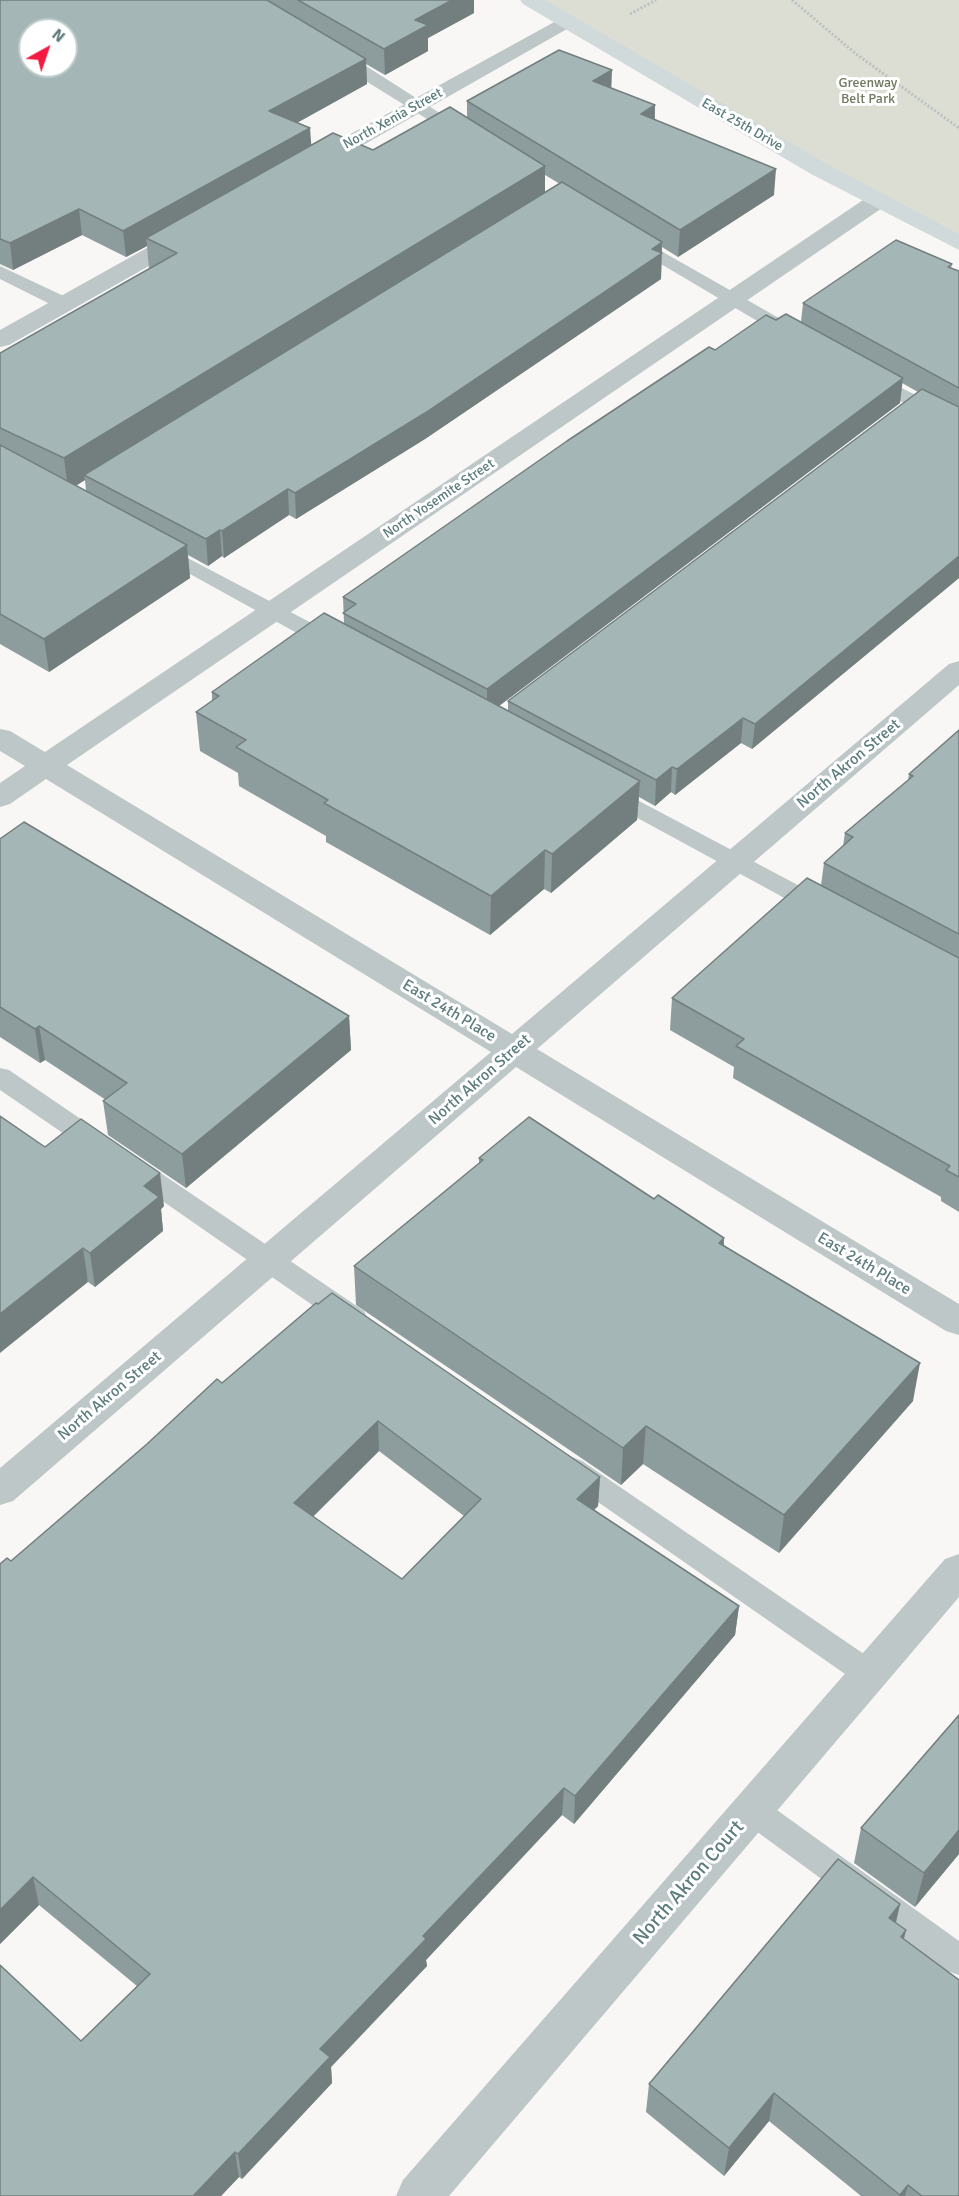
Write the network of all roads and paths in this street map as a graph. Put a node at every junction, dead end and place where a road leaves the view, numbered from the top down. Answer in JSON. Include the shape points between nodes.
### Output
{"nodes":[{"id":1,"x":530,"y":0,"type":"edge"},
{"id":2,"x":792,"y":0,"type":"edge"},
{"id":3,"x":567,"y":21,"type":"junction"},
{"id":4,"x":324,"y":48,"type":"edge"},
{"id":5,"x":417,"y":105,"type":"junction"},
{"id":6,"x":959,"y":128,"type":"edge"},
{"id":7,"x":472,"y":140,"type":"edge"},
{"id":8,"x":293,"y":175,"type":"edge"},
{"id":9,"x":877,"y":201,"type":"junction"},
{"id":10,"x":210,"y":222,"type":"edge"},
{"id":11,"x":622,"y":234,"type":"edge"},
{"id":12,"x":959,"y":243,"type":"edge"},
{"id":13,"x":0,"y":272,"type":"edge"},
{"id":14,"x":733,"y":300,"type":"junction"},
{"id":15,"x":64,"y":304,"type":"junction"},
{"id":16,"x":0,"y":340,"type":"edge"},
{"id":17,"x":812,"y":345,"type":"edge"},
{"id":18,"x":853,"y":368,"type":"edge"},
{"id":19,"x":916,"y":403,"type":"junction"},
{"id":20,"x":897,"y":417,"type":"edge"},
{"id":21,"x":959,"y":425,"type":"edge"},
{"id":22,"x":142,"y":540,"type":"edge"},
{"id":23,"x":273,"y":611,"type":"junction"},
{"id":24,"x":349,"y":652,"type":"edge"},
{"id":25,"x":959,"y":670,"type":"edge"},
{"id":26,"x":0,"y":738,"type":"edge"},
{"id":27,"x":45,"y":766,"type":"junction"},
{"id":28,"x":583,"y":779,"type":"edge"},
{"id":29,"x":0,"y":797,"type":"edge"},
{"id":30,"x":735,"y":862,"type":"junction"},
{"id":31,"x":839,"y":918,"type":"edge"},
{"id":32,"x":514,"y":1051,"type":"junction"},
{"id":33,"x":5,"y":1087,"type":"edge"},
{"id":34,"x":269,"y":1261,"type":"junction"},
{"id":35,"x":959,"y":1321,"type":"edge"},
{"id":36,"x":377,"y":1336,"type":"edge"},
{"id":37,"x":555,"y":1458,"type":"edge"},
{"id":38,"x":0,"y":1490,"type":"edge"},
{"id":39,"x":959,"y":1570,"type":"edge"},
{"id":40,"x":869,"y":1674,"type":"junction"},
{"id":41,"x":752,"y":1810,"type":"junction"},
{"id":42,"x":959,"y":1960,"type":"edge"},
{"id":43,"x":419,"y":2196,"type":"edge"}],
"edges":[{"from":1,"to":3,"type":"street","name":"East 25th Drive"},
{"from":2,"to":6,"type":"path","via":[[856,54]]},
{"from":3,"to":5,"type":"street","name":"North Xenia Street"},
{"from":3,"to":9,"type":"street","name":"East 25th Drive"},
{"from":4,"to":5,"type":"lane"},
{"from":5,"to":7,"type":"lane"},
{"from":5,"to":8,"type":"street","name":"North Xenia Street"},
{"from":9,"to":12,"type":"street","name":"East 25th Drive"},
{"from":9,"to":14,"type":"street","name":"North Yosemite Street"},
{"from":10,"to":15,"type":"street"},
{"from":11,"to":14,"type":"lane"},
{"from":13,"to":15,"type":"lane"},
{"from":14,"to":17,"type":"lane"},
{"from":14,"to":23,"type":"street","name":"North Yosemite Street"},
{"from":15,"to":16,"type":"street"},
{"from":18,"to":19,"type":"lane"},
{"from":19,"to":20,"type":"lane"},
{"from":19,"to":21,"type":"lane"},
{"from":22,"to":23,"type":"lane"},
{"from":23,"to":24,"type":"lane"},
{"from":23,"to":27,"type":"street","name":"North Yosemite Street"},
{"from":25,"to":30,"type":"street","name":"North Akron Street"},
{"from":26,"to":27,"type":"street","name":"East 24th Place"},
{"from":27,"to":29,"type":"street","name":"North Yosemite Street"},
{"from":27,"to":32,"type":"street","name":"East 24th Place"},
{"from":28,"to":30,"type":"lane"},
{"from":30,"to":31,"type":"lane"},
{"from":30,"to":32,"type":"street","name":"North Akron Street"},
{"from":32,"to":34,"type":"street","name":"North Akron Street"},
{"from":32,"to":35,"type":"street","name":"East 24th Place"},
{"from":33,"to":34,"type":"lane"},
{"from":34,"to":36,"type":"lane"},
{"from":34,"to":38,"type":"street","name":"North Akron Street"},
{"from":37,"to":40,"type":"lane"},
{"from":39,"to":40,"type":"street","name":"North Akron Court"},
{"from":40,"to":41,"type":"street","name":"North Akron Court"},
{"from":41,"to":42,"type":"lane"},
{"from":41,"to":43,"type":"street","name":"North Akron Court"}]}
